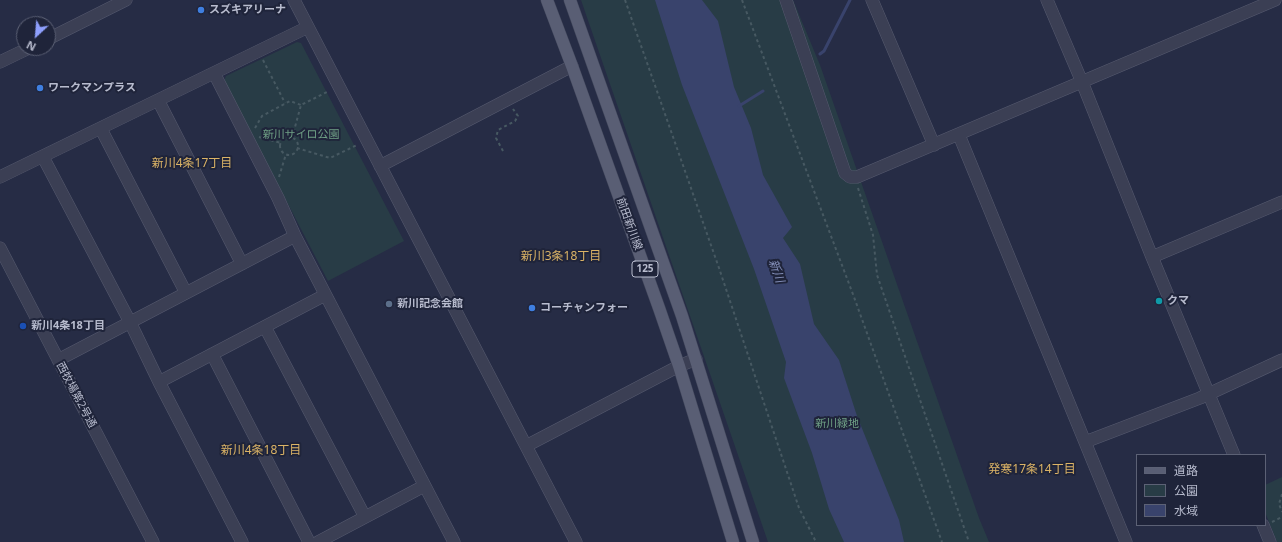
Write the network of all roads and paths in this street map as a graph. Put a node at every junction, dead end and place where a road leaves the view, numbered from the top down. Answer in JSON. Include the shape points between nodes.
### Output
{"nodes":[{"id":1,"x":126,"y":0,"type":"edge"},
{"id":2,"x":294,"y":0,"type":"edge"},
{"id":3,"x":547,"y":0,"type":"edge"},
{"id":4,"x":570,"y":0,"type":"edge"},
{"id":5,"x":625,"y":0,"type":"edge"},
{"id":6,"x":742,"y":0,"type":"edge"},
{"id":7,"x":786,"y":0,"type":"edge"},
{"id":8,"x":872,"y":0,"type":"edge"},
{"id":9,"x":1047,"y":0,"type":"edge"},
{"id":10,"x":1275,"y":0,"type":"edge"},
{"id":11,"x":308,"y":27,"type":"junction"},
{"id":12,"x":56,"y":35,"type":"edge"},
{"id":13,"x":16,"y":54,"type":"edge"},
{"id":14,"x":262,"y":59,"type":"dead end"},
{"id":15,"x":0,"y":62,"type":"edge"},
{"id":16,"x":572,"y":66,"type":"junction"},
{"id":17,"x":214,"y":73,"type":"junction"},
{"id":18,"x":1082,"y":82,"type":"junction"},
{"id":19,"x":327,"y":92,"type":"dead end"},
{"id":20,"x":158,"y":100,"type":"junction"},
{"id":21,"x":285,"y":103,"type":"junction"},
{"id":22,"x":300,"y":105,"type":"junction"},
{"id":23,"x":513,"y":108,"type":"dead end"},
{"id":24,"x":255,"y":128,"type":"dead end"},
{"id":25,"x":101,"y":129,"type":"junction"},
{"id":26,"x":959,"y":135,"type":"junction"},
{"id":27,"x":259,"y":137,"type":"dead end"},
{"id":28,"x":292,"y":138,"type":"junction"},
{"id":29,"x":281,"y":143,"type":"junction"},
{"id":30,"x":357,"y":145,"type":"dead end"},
{"id":31,"x":934,"y":145,"type":"junction"},
{"id":32,"x":297,"y":148,"type":"junction"},
{"id":33,"x":503,"y":151,"type":"dead end"},
{"id":34,"x":286,"y":154,"type":"junction"},
{"id":35,"x":43,"y":157,"type":"junction"},
{"id":36,"x":380,"y":166,"type":"junction"},
{"id":37,"x":0,"y":177,"type":"edge"},
{"id":38,"x":275,"y":180,"type":"dead end"},
{"id":39,"x":858,"y":188,"type":"dead end"},
{"id":40,"x":1282,"y":202,"type":"edge"},
{"id":41,"x":294,"y":236,"type":"junction"},
{"id":42,"x":0,"y":248,"type":"edge"},
{"id":43,"x":1152,"y":257,"type":"junction"},
{"id":44,"x":242,"y":264,"type":"junction"},
{"id":45,"x":186,"y":293,"type":"junction"},
{"id":46,"x":325,"y":296,"type":"junction"},
{"id":47,"x":130,"y":322,"type":"junction"},
{"id":48,"x":265,"y":327,"type":"junction"},
{"id":49,"x":212,"y":354,"type":"junction"},
{"id":50,"x":696,"y":359,"type":"junction"},
{"id":51,"x":58,"y":360,"type":"junction"},
{"id":52,"x":1282,"y":360,"type":"edge"},
{"id":53,"x":679,"y":366,"type":"junction"},
{"id":54,"x":159,"y":382,"type":"junction"},
{"id":55,"x":1208,"y":394,"type":"junction"},
{"id":56,"x":1085,"y":442,"type":"junction"},
{"id":57,"x":526,"y":446,"type":"junction"},
{"id":58,"x":1234,"y":454,"type":"edge"},
{"id":59,"x":424,"y":486,"type":"junction"},
{"id":60,"x":1282,"y":494,"type":"edge"},
{"id":61,"x":1282,"y":512,"type":"edge"},
{"id":62,"x":364,"y":517,"type":"junction"},
{"id":63,"x":1282,"y":518,"type":"edge"},
{"id":64,"x":1267,"y":524,"type":"edge"},
{"id":65,"x":153,"y":542,"type":"edge"},
{"id":66,"x":242,"y":542,"type":"edge"},
{"id":67,"x":310,"y":542,"type":"edge"},
{"id":68,"x":318,"y":542,"type":"edge"},
{"id":69,"x":454,"y":542,"type":"edge"},
{"id":70,"x":576,"y":542,"type":"edge"},
{"id":71,"x":733,"y":542,"type":"edge"},
{"id":72,"x":753,"y":542,"type":"edge"},
{"id":73,"x":816,"y":542,"type":"edge"},
{"id":74,"x":942,"y":542,"type":"edge"},
{"id":75,"x":969,"y":542,"type":"edge"},
{"id":76,"x":1126,"y":542,"type":"edge"},
{"id":77,"x":1270,"y":542,"type":"edge"}],
"edges":[{"from":1,"to":12,"type":"street"},
{"from":2,"to":11,"type":"street"},
{"from":3,"to":16,"type":"main road","name":"前田新川線","number":"125"},
{"from":4,"to":50,"type":"main road","name":"前田新川線","number":"125"},
{"from":5,"to":73,"type":"path","via":[[719,268],[799,508]]},
{"from":6,"to":74,"type":"path","via":[[854,297]]},
{"from":7,"to":31,"type":"street","via":[[845,173],[850,177],[857,177]]},
{"from":8,"to":31,"type":"street"},
{"from":9,"to":18,"type":"street"},
{"from":10,"to":18,"type":"street"},
{"from":11,"to":17,"type":"street"},
{"from":11,"to":36,"type":"street"},
{"from":13,"to":15,"type":"street"},
{"from":14,"to":21,"type":"path"},
{"from":16,"to":36,"type":"street"},
{"from":16,"to":53,"type":"main road","name":"前田新川線","number":"125"},
{"from":17,"to":20,"type":"street"},
{"from":17,"to":41,"type":"street","via":[[278,198]]},
{"from":18,"to":26,"type":"street"},
{"from":18,"to":43,"type":"street"},
{"from":19,"to":22,"type":"path"},
{"from":20,"to":25,"type":"street"},
{"from":20,"to":44,"type":"street"},
{"from":21,"to":22,"type":"path","via":[[290,101]]},
{"from":21,"to":24,"type":"path","via":[[262,116]]},
{"from":22,"to":28,"type":"path"},
{"from":23,"to":33,"type":"path","via":[[518,116],[515,122],[498,130],[496,138]]},
{"from":25,"to":35,"type":"street"},
{"from":25,"to":45,"type":"street"},
{"from":26,"to":31,"type":"street"},
{"from":26,"to":56,"type":"street"},
{"from":27,"to":29,"type":"path"},
{"from":28,"to":29,"type":"path","via":[[286,138]]},
{"from":28,"to":32,"type":"path","via":[[296,141]]},
{"from":29,"to":34,"type":"path","via":[[280,149]]},
{"from":30,"to":32,"type":"path","via":[[330,158]]},
{"from":32,"to":34,"type":"path","via":[[292,154]]},
{"from":34,"to":38,"type":"path","via":[[279,178]]},
{"from":35,"to":37,"type":"street"},
{"from":35,"to":47,"type":"street"},
{"from":36,"to":57,"type":"street"},
{"from":39,"to":75,"type":"path","via":[[873,235],[877,275]]},
{"from":40,"to":43,"type":"street"},
{"from":41,"to":44,"type":"street"},
{"from":41,"to":46,"type":"street"},
{"from":42,"to":51,"type":"street","name":"西牧場第2号通"},
{"from":43,"to":55,"type":"street"},
{"from":44,"to":45,"type":"street"},
{"from":45,"to":47,"type":"street"},
{"from":46,"to":48,"type":"street"},
{"from":46,"to":59,"type":"street"},
{"from":47,"to":51,"type":"street"},
{"from":47,"to":54,"type":"street"},
{"from":48,"to":49,"type":"street"},
{"from":48,"to":62,"type":"street"},
{"from":49,"to":54,"type":"street"},
{"from":49,"to":67,"type":"street"},
{"from":50,"to":53,"type":"street"},
{"from":50,"to":72,"type":"main road","name":"前田新川線","number":"125"},
{"from":51,"to":65,"type":"street","name":"西牧場第2号通"},
{"from":52,"to":55,"type":"street"},
{"from":53,"to":57,"type":"street"},
{"from":53,"to":71,"type":"main road","name":"前田新川線","number":"125"},
{"from":54,"to":66,"type":"street"},
{"from":55,"to":56,"type":"street"},
{"from":55,"to":58,"type":"street"},
{"from":56,"to":76,"type":"street"},
{"from":57,"to":70,"type":"street"},
{"from":59,"to":62,"type":"street"},
{"from":59,"to":69,"type":"street"},
{"from":60,"to":61,"type":"path","via":[[1279,504]]},
{"from":62,"to":68,"type":"street"},
{"from":63,"to":64,"type":"path"},
{"from":64,"to":77,"type":"street"}]}
